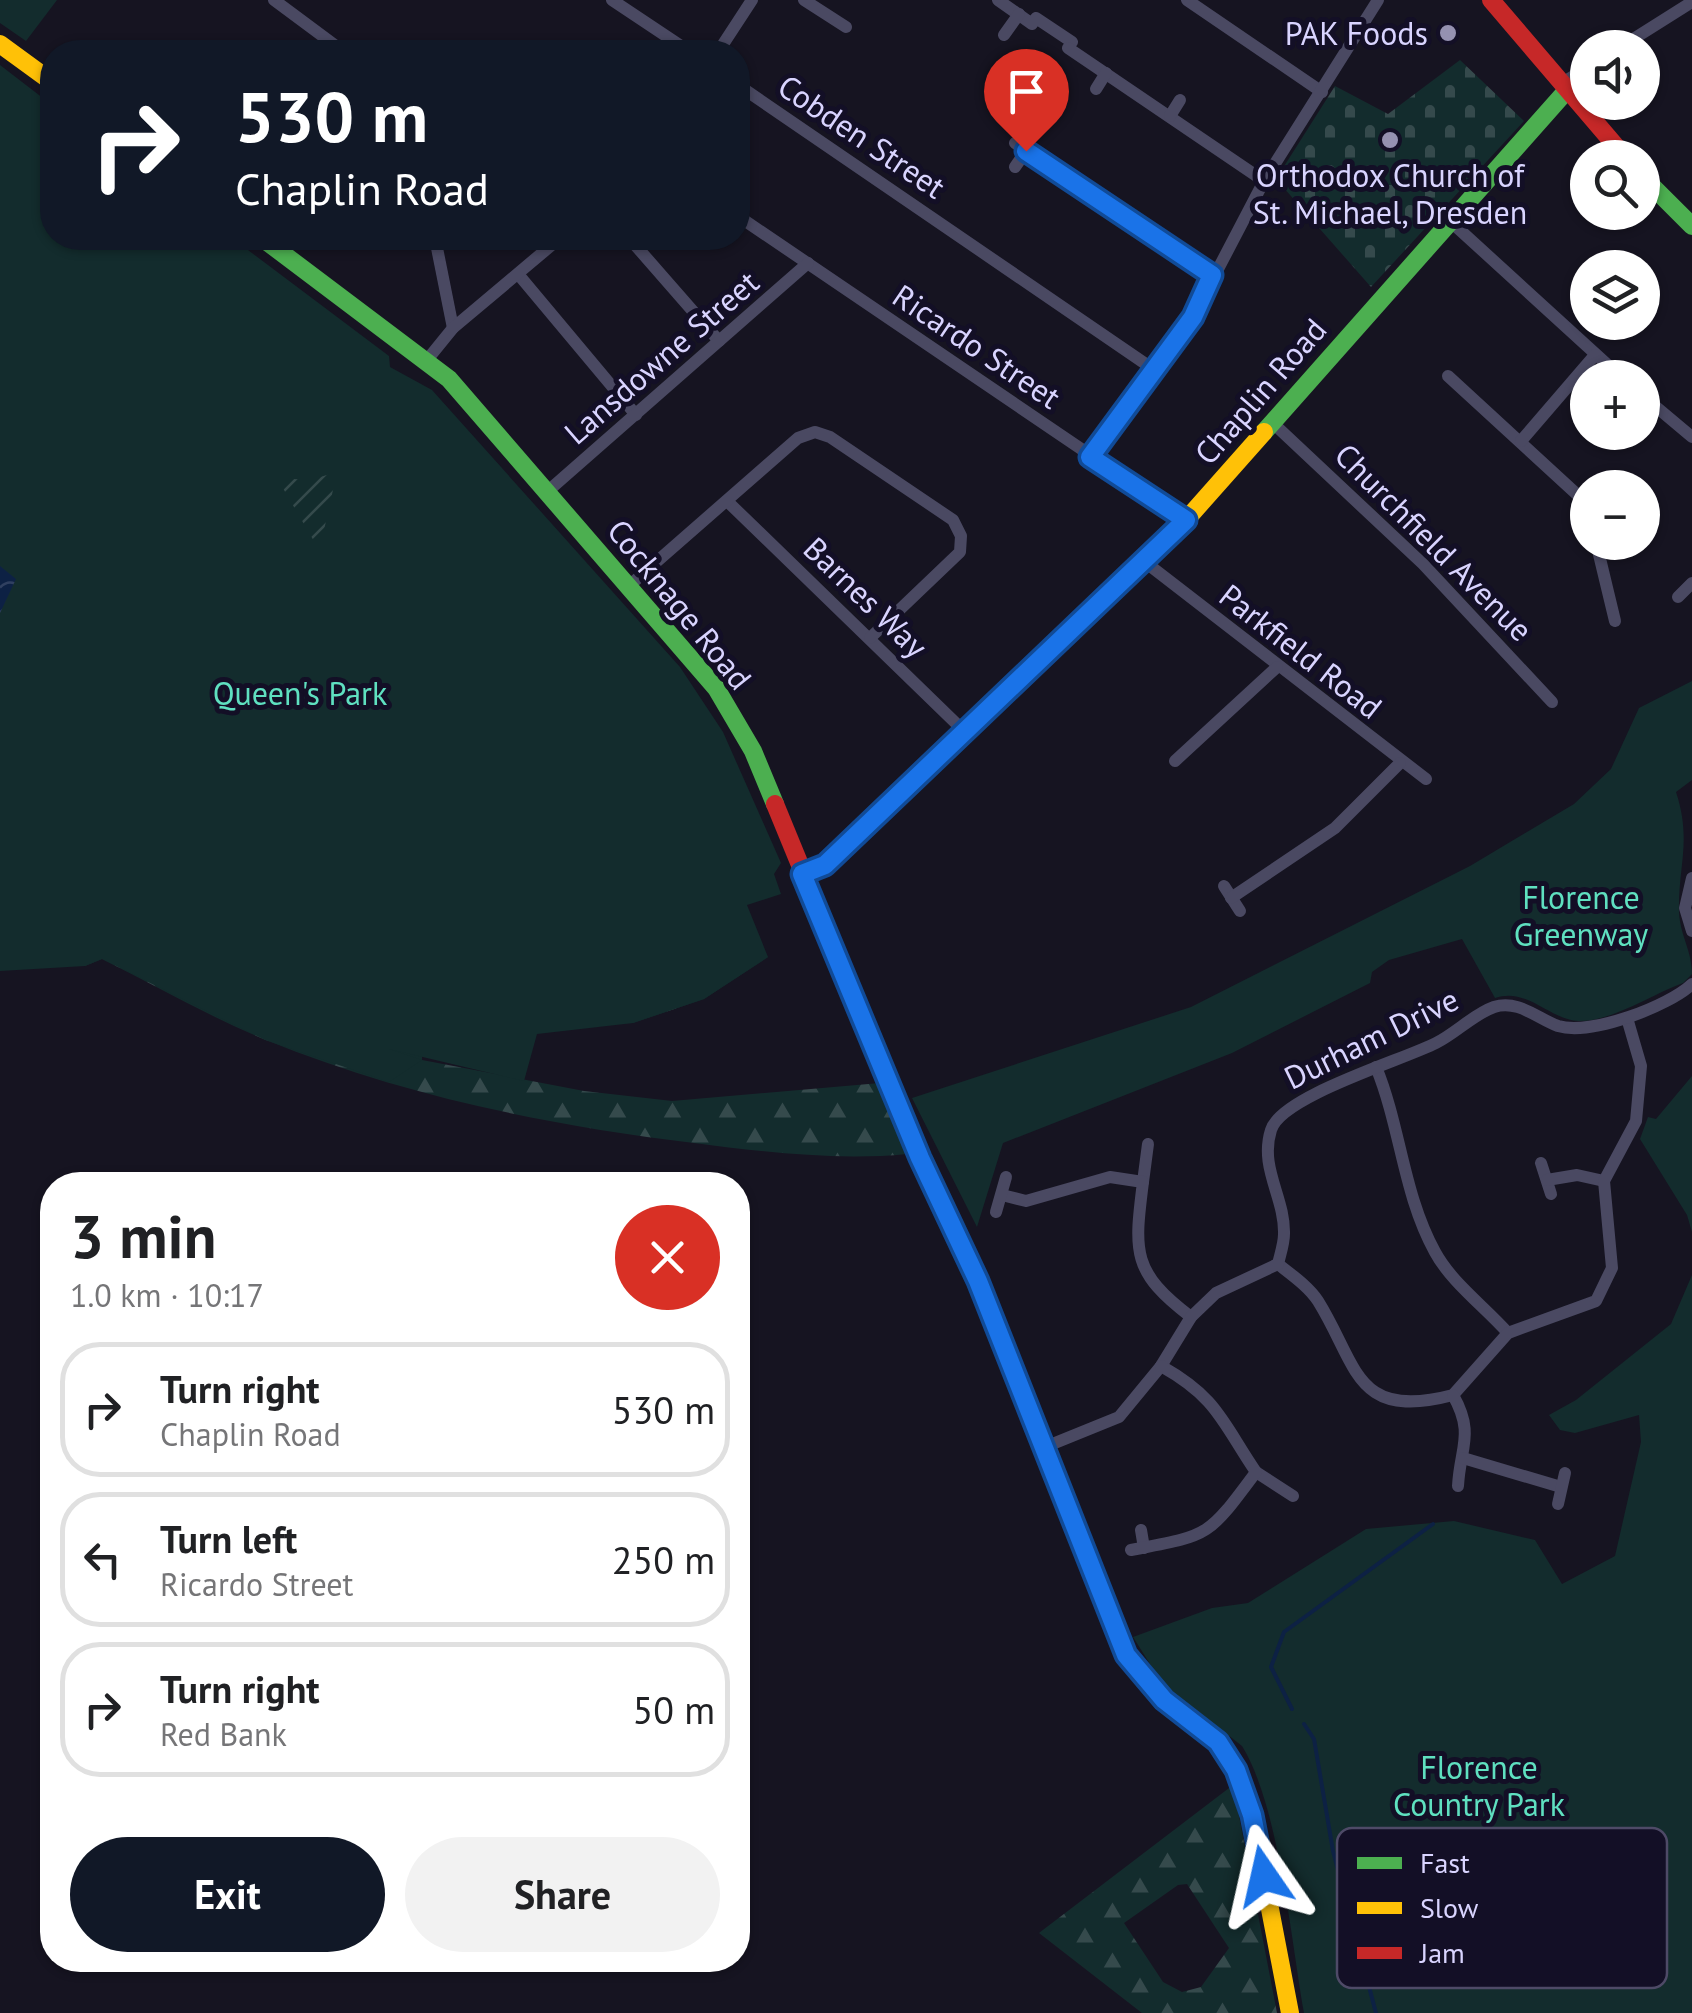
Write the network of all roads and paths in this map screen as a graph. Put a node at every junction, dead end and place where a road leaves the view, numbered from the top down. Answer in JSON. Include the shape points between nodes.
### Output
{"nodes":[{"id":1,"x":274,"y":0,"type":"edge"},
{"id":2,"x":612,"y":0,"type":"edge"},
{"id":3,"x":752,"y":0,"type":"edge"},
{"id":4,"x":804,"y":0,"type":"edge"},
{"id":5,"x":998,"y":0,"type":"edge"},
{"id":6,"x":1188,"y":0,"type":"edge"},
{"id":7,"x":1490,"y":0,"type":"edge"},
{"id":8,"x":1687,"y":3,"type":"edge"},
{"id":9,"x":1374,"y":6,"type":"edge"},
{"id":10,"x":1019,"y":14,"type":"junction"},
{"id":11,"x":846,"y":27,"type":"dead end"},
{"id":12,"x":1646,"y":30,"type":"edge"},
{"id":13,"x":1004,"y":35,"type":"dead end"},
{"id":14,"x":328,"y":40,"type":"edge"},
{"id":15,"x":672,"y":40,"type":"edge"},
{"id":16,"x":726,"y":40,"type":"edge"},
{"id":17,"x":0,"y":44,"type":"edge"},
{"id":18,"x":40,"y":73,"type":"edge"},
{"id":19,"x":1106,"y":73,"type":"junction"},
{"id":20,"x":1570,"y":82,"type":"edge"},
{"id":21,"x":1565,"y":86,"type":"junction"},
{"id":22,"x":1096,"y":89,"type":"dead end"},
{"id":23,"x":750,"y":92,"type":"edge"},
{"id":24,"x":1322,"y":92,"type":"junction"},
{"id":25,"x":1180,"y":100,"type":"dead end"},
{"id":26,"x":1170,"y":116,"type":"junction"},
{"id":27,"x":1611,"y":140,"type":"edge"},
{"id":28,"x":1015,"y":167,"type":"dead end"},
{"id":29,"x":1264,"y":181,"type":"junction"},
{"id":30,"x":1660,"y":194,"type":"edge"},
{"id":31,"x":1450,"y":221,"type":"junction"},
{"id":32,"x":750,"y":224,"type":"edge"},
{"id":33,"x":1692,"y":226,"type":"edge"},
{"id":34,"x":278,"y":250,"type":"edge"},
{"id":35,"x":437,"y":250,"type":"edge"},
{"id":36,"x":545,"y":250,"type":"edge"},
{"id":37,"x":639,"y":250,"type":"edge"},
{"id":38,"x":808,"y":264,"type":"junction"},
{"id":39,"x":518,"y":274,"type":"junction"},
{"id":40,"x":1212,"y":275,"type":"junction"},
{"id":41,"x":452,"y":328,"type":"junction"},
{"id":42,"x":719,"y":341,"type":"junction"},
{"id":43,"x":1595,"y":354,"type":"junction"},
{"id":44,"x":427,"y":360,"type":"junction"},
{"id":45,"x":1602,"y":360,"type":"edge"},
{"id":46,"x":1153,"y":368,"type":"junction"},
{"id":47,"x":1448,"y":376,"type":"dead end"},
{"id":48,"x":1660,"y":410,"type":"edge"},
{"id":49,"x":636,"y":415,"type":"junction"},
{"id":50,"x":1274,"y":424,"type":"junction"},
{"id":51,"x":1692,"y":437,"type":"edge"},
{"id":52,"x":1522,"y":440,"type":"junction"},
{"id":53,"x":1090,"y":457,"type":"junction"},
{"id":54,"x":1570,"y":487,"type":"edge"},
{"id":55,"x":548,"y":490,"type":"junction"},
{"id":56,"x":727,"y":502,"type":"junction"},
{"id":57,"x":1186,"y":520,"type":"junction"},
{"id":58,"x":1600,"y":560,"type":"edge"},
{"id":59,"x":1145,"y":562,"type":"junction"},
{"id":60,"x":1692,"y":584,"type":"edge"},
{"id":61,"x":630,"y":585,"type":"junction"},
{"id":62,"x":1678,"y":597,"type":"dead end"},
{"id":63,"x":1615,"y":620,"type":"dead end"},
{"id":64,"x":870,"y":638,"type":"junction"},
{"id":65,"x":1278,"y":667,"type":"junction"},
{"id":66,"x":1552,"y":702,"type":"dead end"},
{"id":67,"x":966,"y":733,"type":"junction"},
{"id":68,"x":1175,"y":761,"type":"dead end"},
{"id":69,"x":1400,"y":763,"type":"junction"},
{"id":70,"x":1426,"y":779,"type":"dead end"},
{"id":71,"x":802,"y":874,"type":"junction"},
{"id":72,"x":1692,"y":878,"type":"edge"},
{"id":73,"x":1240,"y":911,"type":"dead end"},
{"id":74,"x":1692,"y":931,"type":"edge"},
{"id":75,"x":1692,"y":984,"type":"edge"},
{"id":76,"x":1627,"y":1018,"type":"junction"},
{"id":77,"x":1376,"y":1067,"type":"junction"},
{"id":78,"x":1148,"y":1144,"type":"dead end"},
{"id":79,"x":1541,"y":1163,"type":"dead end"},
{"id":80,"x":1006,"y":1177,"type":"dead end"},
{"id":81,"x":1604,"y":1180,"type":"junction"},
{"id":82,"x":1143,"y":1182,"type":"junction"},
{"id":83,"x":1002,"y":1194,"type":"junction"},
{"id":84,"x":996,"y":1212,"type":"dead end"},
{"id":85,"x":1273,"y":1266,"type":"junction"},
{"id":86,"x":1191,"y":1317,"type":"junction"},
{"id":87,"x":1508,"y":1333,"type":"junction"},
{"id":88,"x":1161,"y":1366,"type":"junction"},
{"id":89,"x":1453,"y":1396,"type":"junction"},
{"id":90,"x":1045,"y":1446,"type":"junction"},
{"id":91,"x":1463,"y":1458,"type":"junction"},
{"id":92,"x":1256,"y":1472,"type":"junction"},
{"id":93,"x":1458,"y":1486,"type":"dead end"},
{"id":94,"x":1293,"y":1496,"type":"dead end"},
{"id":95,"x":1558,"y":1504,"type":"dead end"},
{"id":96,"x":1141,"y":1530,"type":"dead end"},
{"id":97,"x":1290,"y":2013,"type":"edge"}],
"edges":[{"from":1,"to":14,"type":"street"},
{"from":2,"to":15,"type":"street"},
{"from":3,"to":16,"type":"street"},
{"from":4,"to":11,"type":"street","via":[[826,24]]},
{"from":5,"to":10,"type":"street"},
{"from":6,"to":24,"type":"street","via":[[1244,47]]},
{"from":7,"to":21,"type":"street"},
{"from":8,"to":12,"type":"street"},
{"from":9,"to":24,"type":"street"},
{"from":10,"to":13,"type":"street"},
{"from":10,"to":19,"type":"street","via":[[1032,24],[1036,18]]},
{"from":17,"to":18,"type":"street"},
{"from":19,"to":22,"type":"street"},
{"from":19,"to":26,"type":"street"},
{"from":20,"to":21,"type":"street","name":"Chaplin Road"},
{"from":21,"to":27,"type":"street"},
{"from":21,"to":31,"type":"street","name":"Chaplin Road"},
{"from":23,"to":46,"type":"street","name":"Cobden Street"},
{"from":24,"to":29,"type":"street"},
{"from":25,"to":26,"type":"street"},
{"from":26,"to":29,"type":"street"},
{"from":28,"to":40,"type":"street","via":[[1020,147]]},
{"from":29,"to":40,"type":"street"},
{"from":30,"to":33,"type":"street"},
{"from":31,"to":43,"type":"street"},
{"from":31,"to":50,"type":"street","name":"Chaplin Road"},
{"from":32,"to":38,"type":"street","name":"Ricardo Street"},
{"from":34,"to":44,"type":"street","name":"Cocknage Road"},
{"from":35,"to":41,"type":"street"},
{"from":36,"to":39,"type":"street"},
{"from":37,"to":42,"type":"street"},
{"from":38,"to":42,"type":"street","name":"Lansdowne Street"},
{"from":38,"to":53,"type":"street","name":"Ricardo Street"},
{"from":39,"to":41,"type":"street"},
{"from":39,"to":49,"type":"street"},
{"from":40,"to":46,"type":"street","via":[[1193,317]]},
{"from":41,"to":44,"type":"street"},
{"from":42,"to":49,"type":"street","name":"Lansdowne Street"},
{"from":43,"to":45,"type":"street"},
{"from":43,"to":52,"type":"street"},
{"from":44,"to":55,"type":"street","name":"Cocknage Road"},
{"from":46,"to":53,"type":"street"},
{"from":47,"to":52,"type":"street"},
{"from":48,"to":51,"type":"street"},
{"from":49,"to":55,"type":"street","name":"Lansdowne Street"},
{"from":50,"to":57,"type":"street","name":"Chaplin Road"},
{"from":50,"to":66,"type":"street","name":"Churchfield Avenue","via":[[1423,564]]},
{"from":52,"to":54,"type":"street"},
{"from":53,"to":57,"type":"street","name":"Ricardo Street"},
{"from":55,"to":61,"type":"street","name":"Cocknage Road"},
{"from":56,"to":61,"type":"street"},
{"from":56,"to":64,"type":"street","name":"Barnes Way"},
{"from":56,"to":64,"type":"street","via":[[798,438],[815,432],[952,520],[960,552]]},
{"from":57,"to":59,"type":"street","name":"Chaplin Road"},
{"from":58,"to":63,"type":"street"},
{"from":59,"to":65,"type":"street","name":"Parkfield Road"},
{"from":59,"to":67,"type":"street","name":"Chaplin Road"},
{"from":60,"to":62,"type":"street"},
{"from":61,"to":71,"type":"street","name":"Cocknage Road","via":[[716,688],[752,751]]},
{"from":64,"to":67,"type":"street","name":"Barnes Way"},
{"from":65,"to":68,"type":"street"},
{"from":65,"to":69,"type":"street","name":"Parkfield Road"},
{"from":67,"to":71,"type":"street","name":"Chaplin Road","via":[[825,865]]},
{"from":69,"to":70,"type":"street","name":"Parkfield Road"},
{"from":69,"to":73,"type":"street","via":[[1335,828],[1228,892]]},
{"from":71,"to":90,"type":"street","name":"Cocknage Road"},
{"from":72,"to":74,"type":"street","via":[[1686,908]]},
{"from":75,"to":76,"type":"street","name":"Durham Drive"},
{"from":76,"to":77,"type":"street","name":"Durham Drive","via":[[1582,1030],[1511,1005],[1494,1007],[1434,1044]]},
{"from":76,"to":81,"type":"street","via":[[1642,1066],[1636,1121]]},
{"from":77,"to":85,"type":"street","name":"Durham Drive","via":[[1284,1110],[1271,1128],[1267,1168],[1284,1233]]},
{"from":77,"to":87,"type":"street","via":[[1396,1123],[1412,1205],[1437,1256]]},
{"from":78,"to":82,"type":"street"},
{"from":79,"to":81,"type":"street","via":[[1549,1187],[1577,1174]]},
{"from":80,"to":83,"type":"street"},
{"from":81,"to":87,"type":"street","via":[[1612,1268],[1606,1288],[1596,1301]]},
{"from":82,"to":83,"type":"street","via":[[1110,1177],[1026,1201]]},
{"from":82,"to":86,"type":"street","via":[[1136,1226],[1143,1271]]},
{"from":83,"to":84,"type":"street"},
{"from":85,"to":86,"type":"street","via":[[1216,1294]]},
{"from":85,"to":89,"type":"street","via":[[1317,1298],[1359,1379],[1408,1402]]},
{"from":86,"to":88,"type":"street"},
{"from":87,"to":89,"type":"street"},
{"from":88,"to":90,"type":"street","via":[[1119,1417]]},
{"from":88,"to":92,"type":"street","via":[[1206,1396]]},
{"from":89,"to":91,"type":"street","via":[[1468,1434]]},
{"from":90,"to":97,"type":"street","name":"Cocknage Road","via":[[1126,1655],[1164,1700],[1218,1742],[1236,1770],[1252,1815]]},
{"from":91,"to":93,"type":"street"},
{"from":91,"to":95,"type":"street","via":[[1563,1480]]},
{"from":92,"to":94,"type":"street"},
{"from":92,"to":96,"type":"street","via":[[1203,1534],[1138,1549]]}]}
